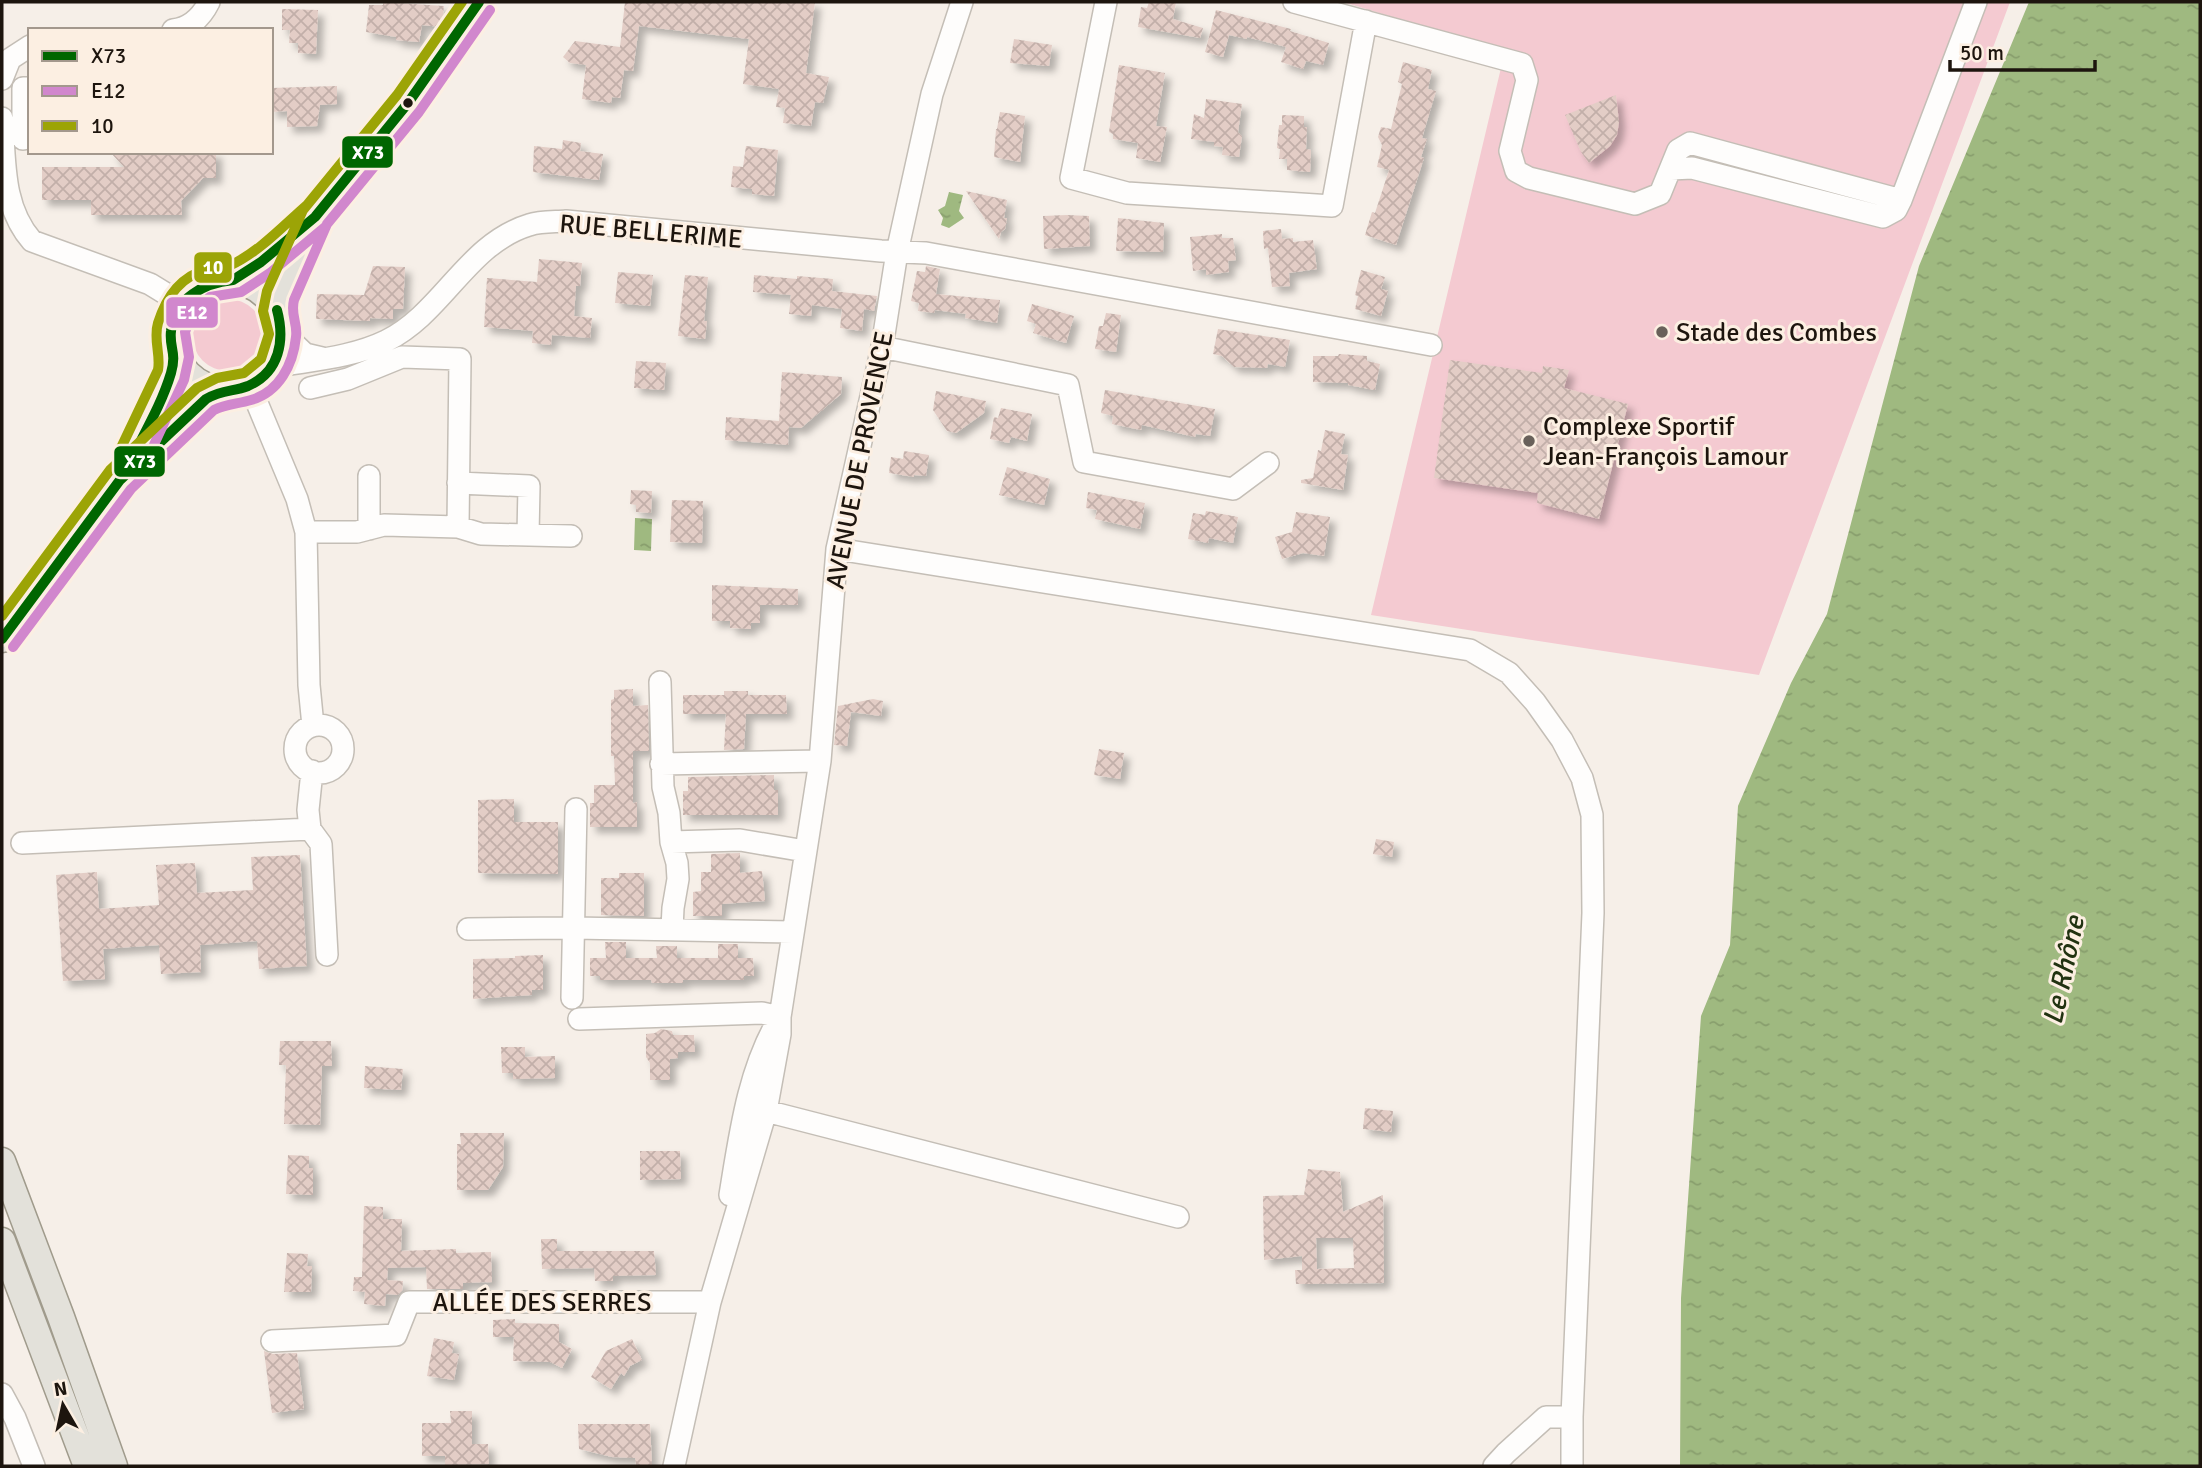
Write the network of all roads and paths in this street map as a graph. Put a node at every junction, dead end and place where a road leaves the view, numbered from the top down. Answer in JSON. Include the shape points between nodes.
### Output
{"nodes":[{"id":1,"x":209,"y":2,"type":"edge"},
{"id":2,"x":479,"y":2,"type":"edge"},
{"id":3,"x":962,"y":2,"type":"edge"},
{"id":4,"x":1106,"y":2,"type":"edge"},
{"id":5,"x":1294,"y":2,"type":"edge"},
{"id":6,"x":1976,"y":2,"type":"edge"},
{"id":7,"x":1366,"y":22,"type":"junction"},
{"id":8,"x":183,"y":28,"type":"edge"},
{"id":9,"x":28,"y":47,"type":"edge"},
{"id":10,"x":2,"y":79,"type":"edge"},
{"id":11,"x":28,"y":88,"type":"edge"},
{"id":12,"x":15,"y":134,"type":"edge"},
{"id":13,"x":315,"y":217,"type":"junction"},
{"id":14,"x":897,"y":252,"type":"junction"},
{"id":15,"x":233,"y":280,"type":"junction"},
{"id":16,"x":181,"y":303,"type":"junction"},
{"id":17,"x":280,"y":322,"type":"junction"},
{"id":18,"x":1431,"y":345,"type":"dead end"},
{"id":19,"x":882,"y":348,"type":"junction"},
{"id":20,"x":175,"y":357,"type":"junction"},
{"id":21,"x":324,"y":359,"type":"junction"},
{"id":22,"x":273,"y":367,"type":"junction"},
{"id":23,"x":250,"y":386,"type":"junction"},
{"id":24,"x":310,"y":388,"type":"dead end"},
{"id":25,"x":221,"y":391,"type":"junction"},
{"id":26,"x":1268,"y":463,"type":"dead end"},
{"id":27,"x":369,"y":476,"type":"dead end"},
{"id":28,"x":120,"y":480,"type":"junction"},
{"id":29,"x":458,"y":483,"type":"junction"},
{"id":30,"x":458,"y":527,"type":"junction"},
{"id":31,"x":369,"y":529,"type":"junction"},
{"id":32,"x":306,"y":532,"type":"junction"},
{"id":33,"x":528,"y":535,"type":"junction"},
{"id":34,"x":571,"y":536,"type":"dead end"},
{"id":35,"x":837,"y":549,"type":"junction"},
{"id":36,"x":2,"y":639,"type":"edge"},
{"id":37,"x":660,"y":682,"type":"dead end"},
{"id":38,"x":313,"y":726,"type":"junction"},
{"id":39,"x":820,"y":761,"type":"junction"},
{"id":40,"x":661,"y":764,"type":"junction"},
{"id":41,"x":312,"y":771,"type":"junction"},
{"id":42,"x":576,"y":809,"type":"dead end"},
{"id":43,"x":310,"y":829,"type":"junction"},
{"id":44,"x":671,"y":842,"type":"junction"},
{"id":45,"x":22,"y":843,"type":"dead end"},
{"id":46,"x":805,"y":851,"type":"junction"},
{"id":47,"x":574,"y":928,"type":"junction"},
{"id":48,"x":468,"y":929,"type":"dead end"},
{"id":49,"x":672,"y":929,"type":"junction"},
{"id":50,"x":793,"y":932,"type":"junction"},
{"id":51,"x":327,"y":955,"type":"dead end"},
{"id":52,"x":572,"y":998,"type":"dead end"},
{"id":53,"x":781,"y":1012,"type":"junction"},
{"id":54,"x":579,"y":1019,"type":"dead end"},
{"id":55,"x":766,"y":1111,"type":"junction"},
{"id":56,"x":2,"y":1161,"type":"edge"},
{"id":57,"x":1178,"y":1217,"type":"dead end"},
{"id":58,"x":2,"y":1241,"type":"edge"},
{"id":59,"x":725,"y":1252,"type":"junction"},
{"id":60,"x":710,"y":1302,"type":"junction"},
{"id":61,"x":272,"y":1340,"type":"dead end"},
{"id":62,"x":2,"y":1394,"type":"edge"},
{"id":63,"x":1572,"y":1417,"type":"junction"},
{"id":64,"x":34,"y":1466,"type":"edge"},
{"id":65,"x":87,"y":1466,"type":"edge"},
{"id":66,"x":114,"y":1466,"type":"edge"},
{"id":67,"x":674,"y":1466,"type":"edge"},
{"id":68,"x":1494,"y":1466,"type":"edge"},
{"id":69,"x":1572,"y":1466,"type":"edge"}],
"edges":[{"from":1,"to":8,"type":"street","via":[[196,21]]},
{"from":2,"to":13,"type":"main road","via":[[408,103]]},
{"from":3,"to":14,"type":"street","name":"AVENUE DE PROVENCE","via":[[932,94]]},
{"from":4,"to":7,"type":"street","via":[[1071,178],[1127,193],[1332,206]]},
{"from":5,"to":7,"type":"street"},
{"from":6,"to":7,"type":"street","via":[[1901,200],[1690,144],[1678,150],[1660,194],[1635,204],[1529,178],[1516,172],[1510,151],[1527,80],[1522,64]]},
{"from":9,"to":10,"type":"street","via":[[10,59]]},
{"from":11,"to":12,"type":"street","via":[[23,88]]},
{"from":12,"to":16,"type":"street","via":[[6,185],[20,228],[32,241],[150,284]]},
{"from":13,"to":15,"type":"main road"},
{"from":13,"to":17,"type":"main road","via":[[284,287]]},
{"from":14,"to":18,"type":"street","name":"RUE BELLERIME","via":[[926,253]]},
{"from":14,"to":19,"type":"street","name":"AVENUE DE PROVENCE"},
{"from":14,"to":21,"type":"street","name":"RUE BELLERIME","via":[[566,220],[531,224],[504,236],[470,262],[418,320],[387,341],[351,355]]},
{"from":15,"to":16,"type":"main road","via":[[204,285]]},
{"from":15,"to":17,"type":"main road","via":[[259,289]]},
{"from":16,"to":20,"type":"main road","via":[[171,329]]},
{"from":17,"to":21,"type":"street","via":[[305,354]]},
{"from":17,"to":22,"type":"main road","via":[[281,351]]},
{"from":19,"to":26,"type":"street","via":[[1068,385],[1084,462],[1233,489]]},
{"from":19,"to":35,"type":"street","name":"AVENUE DE PROVENCE"},
{"from":20,"to":25,"type":"main road","via":[[194,380]]},
{"from":20,"to":28,"type":"main road","via":[[166,388]]},
{"from":21,"to":22,"type":"street","name":"RUE BELLERIME"},
{"from":22,"to":23,"type":"main road"},
{"from":23,"to":25,"type":"main road"},
{"from":23,"to":32,"type":"street"},
{"from":24,"to":29,"type":"street","via":[[348,379],[402,357],[460,359]]},
{"from":25,"to":28,"type":"main road","via":[[194,409]]},
{"from":27,"to":31,"type":"street"},
{"from":28,"to":36,"type":"main road"},
{"from":29,"to":30,"type":"street"},
{"from":29,"to":33,"type":"street","via":[[529,486]]},
{"from":30,"to":31,"type":"street","via":[[384,525]]},
{"from":30,"to":33,"type":"street","via":[[481,534]]},
{"from":31,"to":32,"type":"street"},
{"from":32,"to":38,"type":"street"},
{"from":33,"to":34,"type":"street"},
{"from":35,"to":39,"type":"street","name":"AVENUE DE PROVENCE"},
{"from":35,"to":63,"type":"street","via":[[1470,650],[1509,673],[1535,702],[1582,778],[1592,815],[1593,913]]},
{"from":37,"to":40,"type":"street"},
{"from":38,"to":41,"type":"street","via":[[300,734],[295,748],[299,763]]},
{"from":38,"to":41,"type":"street","via":[[329,727],[343,746],[334,768]]},
{"from":39,"to":40,"type":"street"},
{"from":39,"to":46,"type":"street","name":"AVENUE DE PROVENCE"},
{"from":40,"to":44,"type":"street"},
{"from":41,"to":43,"type":"street"},
{"from":42,"to":47,"type":"street"},
{"from":43,"to":45,"type":"street"},
{"from":43,"to":51,"type":"street","via":[[321,844]]},
{"from":44,"to":46,"type":"street","via":[[740,840]]},
{"from":44,"to":49,"type":"street","via":[[678,879]]},
{"from":46,"to":50,"type":"street","name":"AVENUE DE PROVENCE"},
{"from":47,"to":48,"type":"street"},
{"from":47,"to":49,"type":"street"},
{"from":47,"to":52,"type":"street"},
{"from":49,"to":50,"type":"street"},
{"from":50,"to":53,"type":"street","name":"AVENUE DE PROVENCE"},
{"from":53,"to":54,"type":"street"},
{"from":53,"to":55,"type":"street","name":"AVENUE DE PROVENCE"},
{"from":53,"to":59,"type":"street","via":[[767,1038],[740,1130]]},
{"from":55,"to":57,"type":"street"},
{"from":55,"to":59,"type":"street","name":"AVENUE DE PROVENCE"},
{"from":56,"to":66,"type":"main road"},
{"from":58,"to":65,"type":"main road"},
{"from":59,"to":60,"type":"street"},
{"from":60,"to":61,"type":"street","name":"ALLÉE DES SERRES","via":[[409,1301],[396,1335]]},
{"from":60,"to":67,"type":"street"},
{"from":62,"to":64,"type":"street"},
{"from":63,"to":68,"type":"street","via":[[1546,1417]]},
{"from":63,"to":69,"type":"street"}]}
